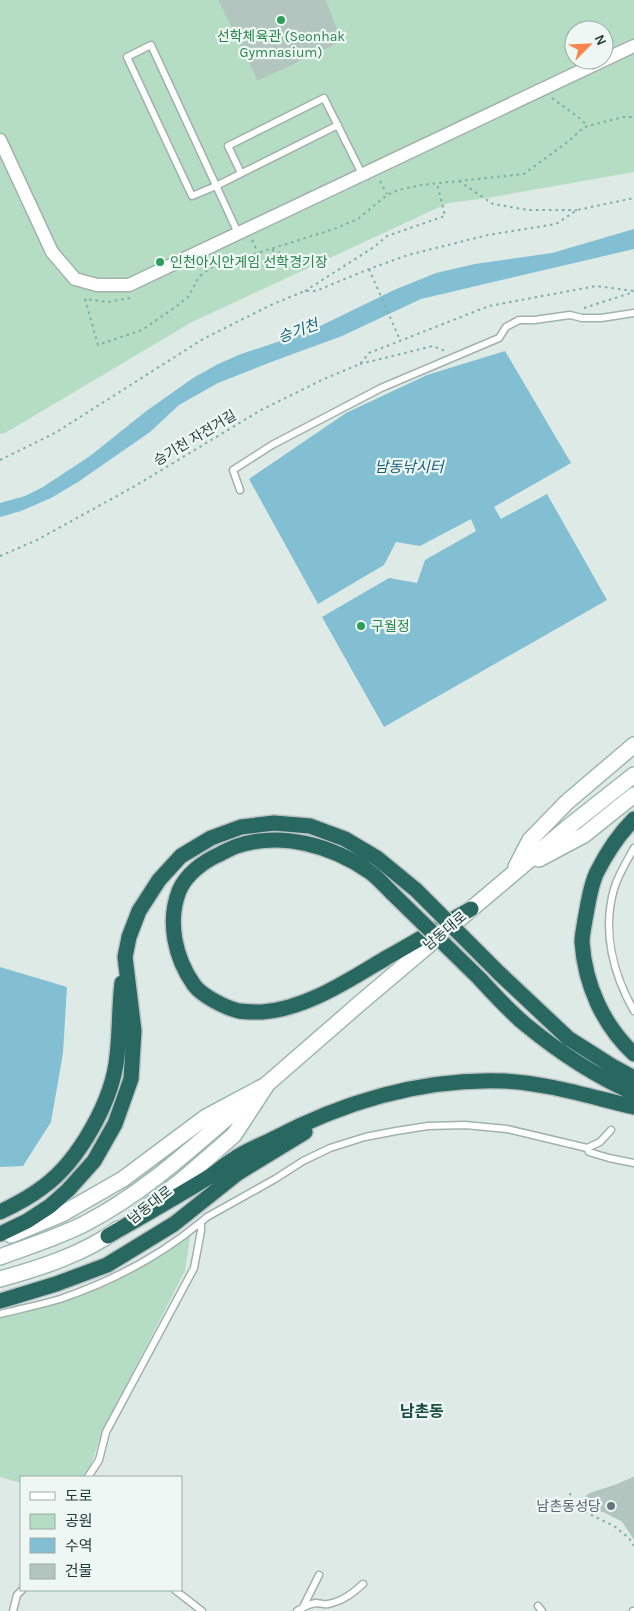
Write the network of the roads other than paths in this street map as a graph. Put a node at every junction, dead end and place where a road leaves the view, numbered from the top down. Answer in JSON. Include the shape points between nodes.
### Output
{"nodes":[{"id":1,"x":634,"y":46,"type":"edge"},
{"id":2,"x":614,"y":55,"type":"edge"},
{"id":3,"x":583,"y":70,"type":"edge"},
{"id":4,"x":338,"y":125,"type":"junction"},
{"id":5,"x":0,"y":140,"type":"edge"},
{"id":6,"x":241,"y":173,"type":"junction"},
{"id":7,"x":362,"y":174,"type":"junction"},
{"id":8,"x":216,"y":186,"type":"junction"},
{"id":9,"x":238,"y":233,"type":"junction"},
{"id":10,"x":634,"y":313,"type":"edge"},
{"id":11,"x":240,"y":490,"type":"dead end"},
{"id":12,"x":634,"y":744,"type":"edge"},
{"id":13,"x":634,"y":775,"type":"edge"},
{"id":14,"x":634,"y":795,"type":"edge"},
{"id":15,"x":634,"y":819,"type":"edge"},
{"id":16,"x":634,"y":848,"type":"edge"},
{"id":17,"x":632,"y":858,"type":"edge"},
{"id":18,"x":512,"y":874,"type":"junction"},
{"id":19,"x":471,"y":909,"type":"junction"},
{"id":20,"x":125,"y":957,"type":"junction"},
{"id":21,"x":634,"y":1011,"type":"edge"},
{"id":22,"x":634,"y":1054,"type":"edge"},
{"id":23,"x":634,"y":1078,"type":"edge"},
{"id":24,"x":266,"y":1085,"type":"junction"},
{"id":25,"x":634,"y":1093,"type":"edge"},
{"id":26,"x":378,"y":1096,"type":"junction"},
{"id":27,"x":634,"y":1107,"type":"edge"},
{"id":28,"x":610,"y":1130,"type":"dead end"},
{"id":29,"x":587,"y":1148,"type":"junction"},
{"id":30,"x":634,"y":1163,"type":"edge"},
{"id":31,"x":0,"y":1212,"type":"edge"},
{"id":32,"x":201,"y":1222,"type":"junction"},
{"id":33,"x":0,"y":1236,"type":"edge"},
{"id":34,"x":108,"y":1236,"type":"junction"},
{"id":35,"x":0,"y":1257,"type":"edge"},
{"id":36,"x":0,"y":1278,"type":"edge"},
{"id":37,"x":0,"y":1301,"type":"edge"},
{"id":38,"x":0,"y":1314,"type":"edge"},
{"id":39,"x":89,"y":1476,"type":"edge"},
{"id":40,"x":319,"y":1575,"type":"dead end"},
{"id":41,"x":364,"y":1584,"type":"dead end"},
{"id":42,"x":21,"y":1591,"type":"edge"},
{"id":43,"x":176,"y":1591,"type":"edge"},
{"id":44,"x":300,"y":1609,"type":"edge"},
{"id":45,"x":13,"y":1611,"type":"edge"},
{"id":46,"x":202,"y":1611,"type":"edge"}],
"edges":[{"from":1,"to":2,"type":"street"},
{"from":3,"to":7,"type":"street"},
{"from":4,"to":6,"type":"lane"},
{"from":4,"to":6,"type":"lane","via":[[324,98],[307,106],[228,146]]},
{"from":4,"to":7,"type":"lane"},
{"from":5,"to":9,"type":"street","via":[[52,252],[75,278],[97,285],[129,285]]},
{"from":6,"to":8,"type":"lane"},
{"from":7,"to":9,"type":"street"},
{"from":8,"to":8,"type":"lane","via":[[192,196],[127,57],[150,46]]},
{"from":8,"to":9,"type":"lane"},
{"from":10,"to":11,"type":"lane","via":[[600,318],[570,315],[519,320],[506,327],[499,338],[380,388],[272,445],[233,470]]},
{"from":12,"to":18,"type":"main road","name":"남동대로","via":[[567,802],[530,840]]},
{"from":13,"to":18,"type":"main road","name":"남동대로"},
{"from":14,"to":18,"type":"main road","name":"남동대로","via":[[584,835]]},
{"from":15,"to":22,"type":"highway","via":[[624,829],[597,873],[582,941],[586,971],[595,1000],[612,1028]]},
{"from":16,"to":17,"type":"lane"},
{"from":17,"to":21,"type":"lane","via":[[614,889],[609,918],[610,943],[618,979]]},
{"from":18,"to":19,"type":"main road","name":"남동대로"},
{"from":19,"to":24,"type":"main road","name":"남동대로"},
{"from":19,"to":25,"type":"highway","bridge":true,"via":[[337,988],[292,1006],[263,1012],[239,1011],[215,1001],[195,986],[174,940],[179,890],[193,872],[211,858],[238,846],[265,841],[319,846],[371,873],[392,893],[479,978],[525,1024],[570,1058]]},
{"from":20,"to":23,"type":"highway","bridge":true,"via":[[139,911],[159,880],[181,856],[211,838],[241,827],[274,823],[310,826],[345,839],[377,858],[416,890],[568,1038]]},
{"from":20,"to":31,"type":"highway","via":[[117,1058],[107,1096],[91,1132],[69,1162],[44,1186]]},
{"from":20,"to":33,"type":"highway","via":[[134,1031],[131,1079],[115,1124],[94,1161],[68,1190],[50,1206]]},
{"from":24,"to":33,"type":"main road","name":"남동대로","via":[[206,1117],[123,1179],[62,1214],[22,1231]]},
{"from":24,"to":34,"type":"main road","name":"남동대로","via":[[234,1134],[182,1180]]},
{"from":24,"to":35,"type":"main road","via":[[125,1200],[85,1223]]},
{"from":26,"to":27,"type":"highway","via":[[410,1088],[504,1081],[555,1088]]},
{"from":26,"to":34,"type":"highway","via":[[327,1113],[243,1154]]},
{"from":26,"to":37,"type":"highway","via":[[306,1132],[238,1173],[174,1224],[107,1265]]},
{"from":28,"to":29,"type":"lane","via":[[600,1142]]},
{"from":29,"to":30,"type":"lane","via":[[589,1152]]},
{"from":29,"to":32,"type":"lane","via":[[507,1129],[428,1126],[396,1130],[330,1148],[302,1161]]},
{"from":32,"to":38,"type":"lane","via":[[163,1250],[110,1278],[59,1299]]},
{"from":32,"to":39,"type":"lane","via":[[194,1268],[106,1432],[99,1460]]},
{"from":34,"to":36,"type":"main road","name":"남동대로","via":[[30,1270]]},
{"from":40,"to":44,"type":"lane"},
{"from":41,"to":44,"type":"lane","via":[[338,1602],[316,1603]]},
{"from":42,"to":45,"type":"lane"},
{"from":43,"to":46,"type":"lane"}]}
